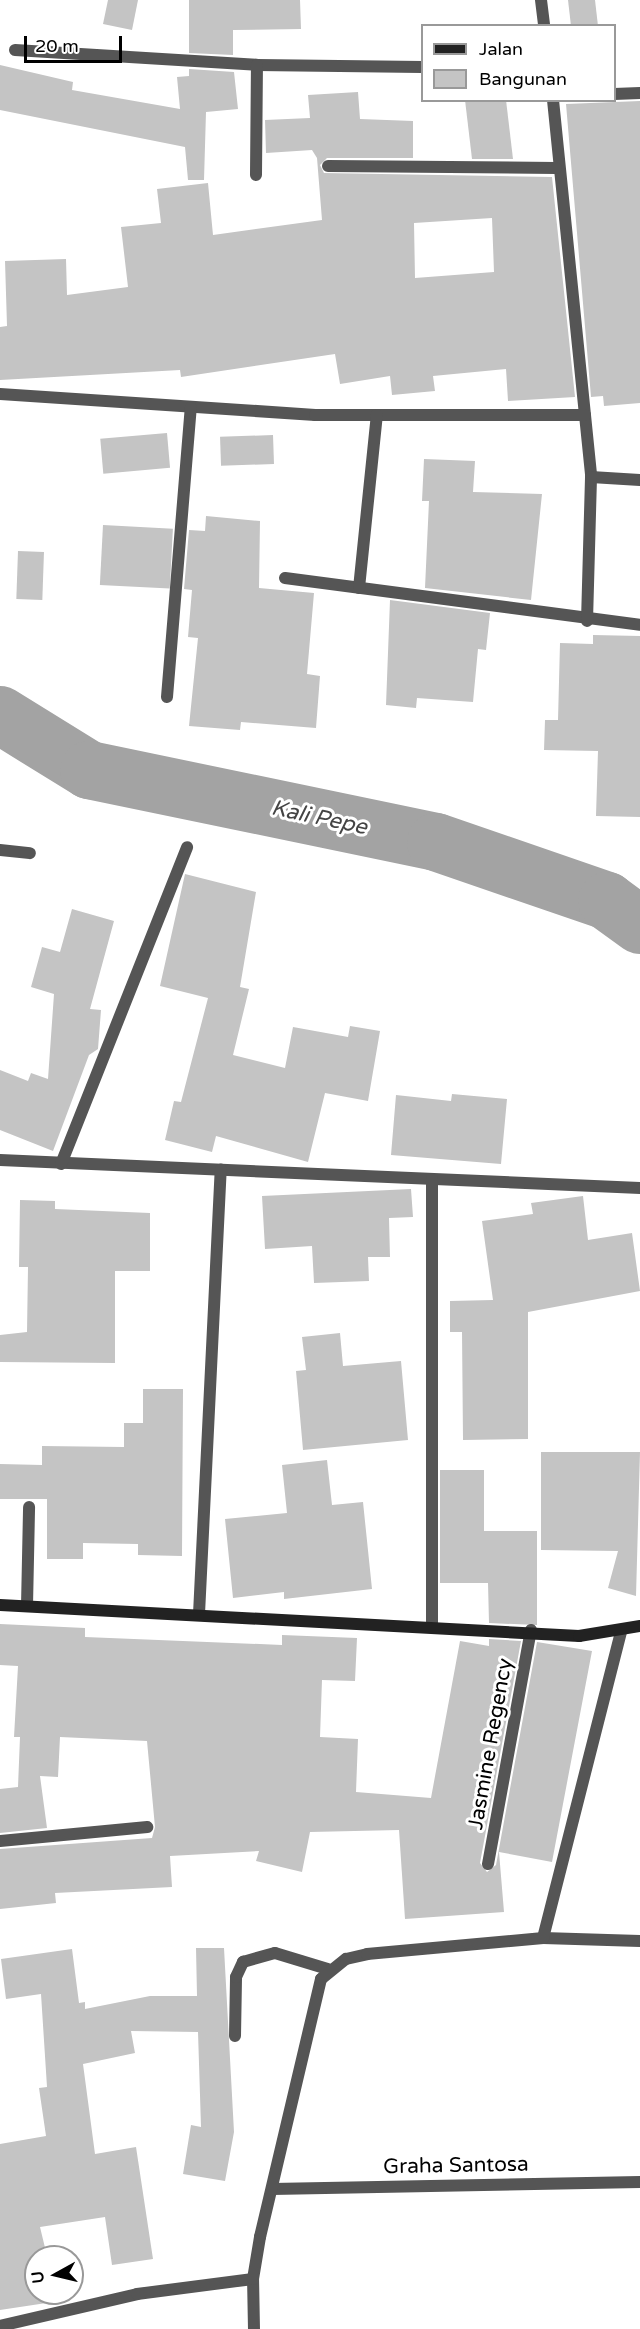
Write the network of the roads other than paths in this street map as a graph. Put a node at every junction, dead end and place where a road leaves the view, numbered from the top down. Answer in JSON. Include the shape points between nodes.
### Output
{"nodes":[{"id":1,"x":541,"y":0,"type":"edge"},
{"id":2,"x":544,"y":24,"type":"edge"},
{"id":3,"x":15,"y":50,"type":"dead end"},
{"id":4,"x":257,"y":65,"type":"junction"},
{"id":5,"x":421,"y":67,"type":"edge"},
{"id":6,"x":640,"y":93,"type":"edge"},
{"id":7,"x":616,"y":94,"type":"edge"},
{"id":8,"x":553,"y":102,"type":"edge"},
{"id":9,"x":328,"y":166,"type":"dead end"},
{"id":10,"x":556,"y":168,"type":"junction"},
{"id":11,"x":256,"y":175,"type":"dead end"},
{"id":12,"x":0,"y":394,"type":"edge"},
{"id":13,"x":191,"y":408,"type":"junction"},
{"id":14,"x":377,"y":415,"type":"junction"},
{"id":15,"x":585,"y":415,"type":"junction"},
{"id":16,"x":591,"y":477,"type":"junction"},
{"id":17,"x":640,"y":480,"type":"edge"},
{"id":18,"x":285,"y":578,"type":"dead end"},
{"id":19,"x":359,"y":588,"type":"junction"},
{"id":20,"x":587,"y":621,"type":"junction"},
{"id":21,"x":640,"y":625,"type":"edge"},
{"id":22,"x":167,"y":697,"type":"dead end"},
{"id":23,"x":188,"y":847,"type":"dead end"},
{"id":24,"x":0,"y":850,"type":"edge"},
{"id":25,"x":30,"y":853,"type":"dead end"},
{"id":26,"x":0,"y":1160,"type":"edge"},
{"id":27,"x":61,"y":1164,"type":"junction"},
{"id":28,"x":221,"y":1170,"type":"junction"},
{"id":29,"x":432,"y":1179,"type":"junction"},
{"id":30,"x":640,"y":1188,"type":"edge"},
{"id":31,"x":29,"y":1507,"type":"dead end"},
{"id":32,"x":0,"y":1605,"type":"edge"},
{"id":33,"x":27,"y":1606,"type":"junction"},
{"id":34,"x":199,"y":1614,"type":"junction"},
{"id":35,"x":432,"y":1624,"type":"junction"},
{"id":36,"x":640,"y":1626,"type":"edge"},
{"id":37,"x":531,"y":1630,"type":"junction"},
{"id":38,"x":621,"y":1632,"type":"junction"},
{"id":39,"x":147,"y":1827,"type":"dead end"},
{"id":40,"x":0,"y":1841,"type":"edge"},
{"id":41,"x":488,"y":1864,"type":"dead end"},
{"id":42,"x":543,"y":1938,"type":"junction"},
{"id":43,"x":640,"y":1941,"type":"edge"},
{"id":44,"x":328,"y":1969,"type":"junction"},
{"id":45,"x":235,"y":2036,"type":"dead end"},
{"id":46,"x":640,"y":2182,"type":"edge"},
{"id":47,"x":272,"y":2189,"type":"junction"},
{"id":48,"x":253,"y":2279,"type":"junction"},
{"id":49,"x":0,"y":2326,"type":"edge"},
{"id":50,"x":254,"y":2329,"type":"edge"}],
"edges":[{"from":1,"to":2,"type":"street"},
{"from":3,"to":4,"type":"street"},
{"from":4,"to":5,"type":"street"},
{"from":4,"to":11,"type":"street"},
{"from":6,"to":7,"type":"street"},
{"from":8,"to":10,"type":"street"},
{"from":9,"to":10,"type":"street"},
{"from":10,"to":15,"type":"street"},
{"from":12,"to":13,"type":"street"},
{"from":13,"to":14,"type":"street"},
{"from":13,"to":22,"type":"street"},
{"from":14,"to":15,"type":"street"},
{"from":14,"to":19,"type":"street"},
{"from":15,"to":16,"type":"street"},
{"from":16,"to":17,"type":"street"},
{"from":16,"to":20,"type":"street"},
{"from":18,"to":19,"type":"street"},
{"from":19,"to":20,"type":"street"},
{"from":20,"to":21,"type":"street"},
{"from":23,"to":27,"type":"street"},
{"from":24,"to":25,"type":"street"},
{"from":26,"to":27,"type":"street"},
{"from":27,"to":28,"type":"street"},
{"from":28,"to":29,"type":"street"},
{"from":28,"to":34,"type":"street"},
{"from":29,"to":30,"type":"street"},
{"from":29,"to":35,"type":"street"},
{"from":31,"to":33,"type":"street"},
{"from":32,"to":33,"type":"street"},
{"from":33,"to":34,"type":"street"},
{"from":34,"to":35,"type":"street"},
{"from":35,"to":37,"type":"street"},
{"from":36,"to":38,"type":"street"},
{"from":37,"to":38,"type":"street","via":[[579,1636]]},
{"from":37,"to":41,"type":"street","name":"Jasmine Regency"},
{"from":38,"to":42,"type":"street"},
{"from":39,"to":40,"type":"street"},
{"from":42,"to":43,"type":"street"},
{"from":42,"to":44,"type":"street","via":[[367,1954]]},
{"from":44,"to":45,"type":"street","via":[[275,1953],[243,1962],[236,1977]]},
{"from":44,"to":47,"type":"street","via":[[315,1998]]},
{"from":46,"to":47,"type":"street","name":"Graha Santosa"},
{"from":47,"to":48,"type":"street"},
{"from":48,"to":49,"type":"street","via":[[137,2294]]},
{"from":48,"to":50,"type":"street"}]}
